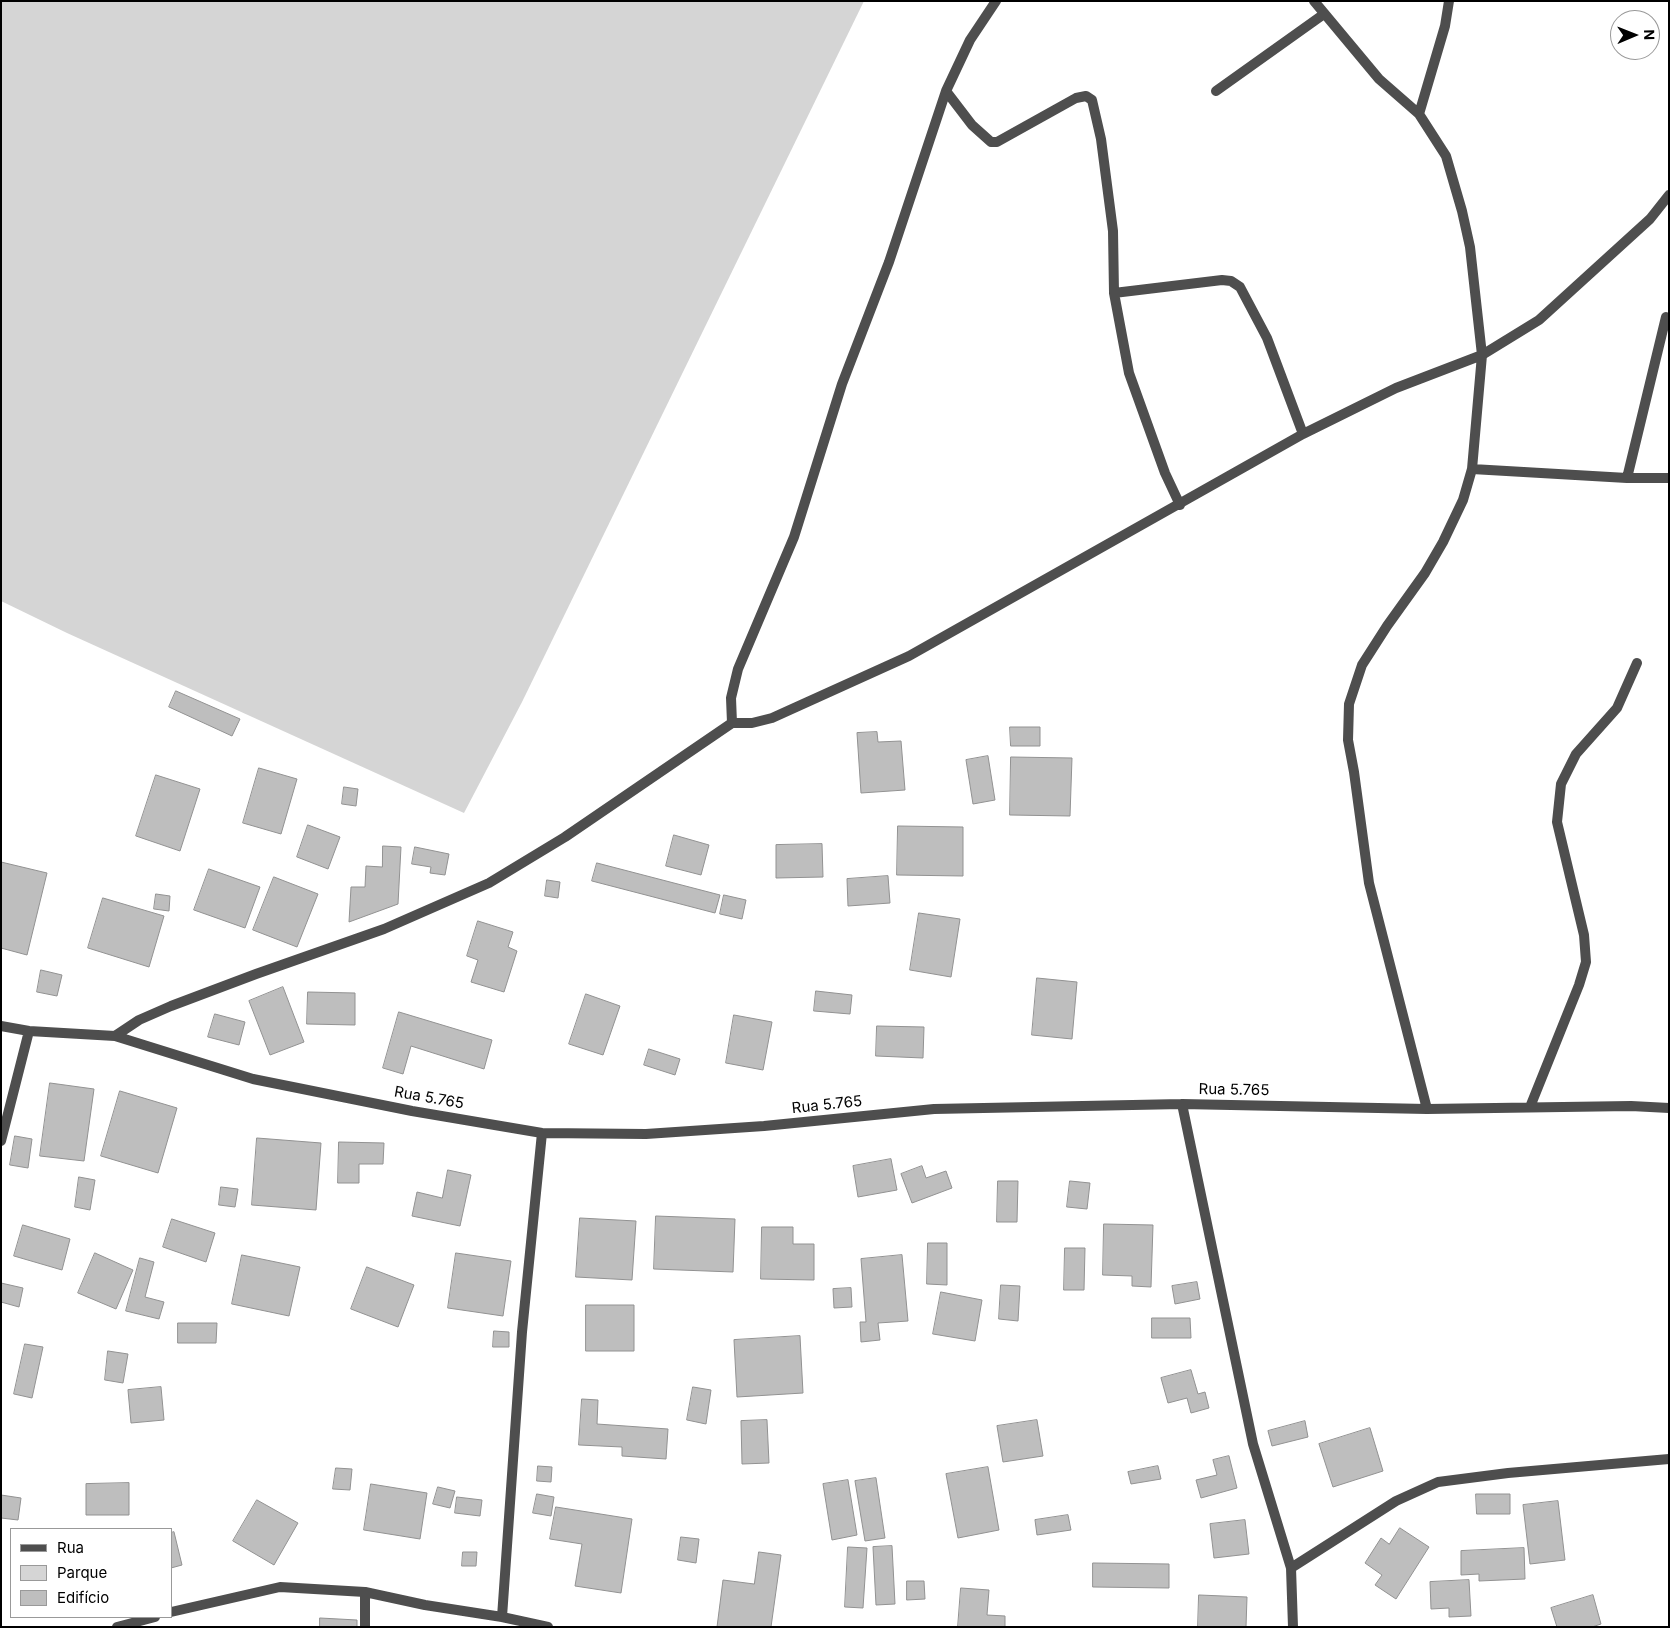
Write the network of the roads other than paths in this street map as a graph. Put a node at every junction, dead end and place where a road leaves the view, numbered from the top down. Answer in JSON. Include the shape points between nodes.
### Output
{"nodes":[{"id":1,"x":996,"y":1,"type":"edge"},
{"id":2,"x":1314,"y":1,"type":"edge"},
{"id":3,"x":1449,"y":1,"type":"edge"},
{"id":4,"x":1324,"y":14,"type":"junction"},
{"id":5,"x":946,"y":91,"type":"junction"},
{"id":6,"x":1216,"y":91,"type":"dead end"},
{"id":7,"x":1419,"y":114,"type":"junction"},
{"id":8,"x":1669,"y":195,"type":"edge"},
{"id":9,"x":1114,"y":293,"type":"junction"},
{"id":10,"x":1666,"y":317,"type":"dead end"},
{"id":11,"x":1482,"y":354,"type":"junction"},
{"id":12,"x":1302,"y":434,"type":"junction"},
{"id":13,"x":1472,"y":469,"type":"junction"},
{"id":14,"x":1627,"y":478,"type":"junction"},
{"id":15,"x":1669,"y":478,"type":"edge"},
{"id":16,"x":1180,"y":505,"type":"junction"},
{"id":17,"x":1637,"y":663,"type":"dead end"},
{"id":18,"x":732,"y":724,"type":"junction"},
{"id":19,"x":1,"y":1026,"type":"edge"},
{"id":20,"x":29,"y":1031,"type":"junction"},
{"id":21,"x":115,"y":1036,"type":"junction"},
{"id":22,"x":1182,"y":1104,"type":"junction"},
{"id":23,"x":1530,"y":1107,"type":"junction"},
{"id":24,"x":1669,"y":1108,"type":"edge"},
{"id":25,"x":1427,"y":1109,"type":"junction"},
{"id":26,"x":542,"y":1133,"type":"junction"},
{"id":27,"x":1,"y":1141,"type":"edge"},
{"id":28,"x":1669,"y":1459,"type":"edge"},
{"id":29,"x":1290,"y":1568,"type":"junction"},
{"id":30,"x":365,"y":1592,"type":"junction"},
{"id":31,"x":172,"y":1612,"type":"edge"},
{"id":32,"x":502,"y":1617,"type":"junction"},
{"id":33,"x":151,"y":1618,"type":"edge"},
{"id":34,"x":117,"y":1627,"type":"edge"},
{"id":35,"x":364,"y":1627,"type":"edge"},
{"id":36,"x":548,"y":1627,"type":"edge"},
{"id":37,"x":1293,"y":1627,"type":"edge"}],
"edges":[{"from":1,"to":5,"type":"street","via":[[970,40]]},
{"from":2,"to":4,"type":"street"},
{"from":3,"to":7,"type":"street","via":[[1445,26]]},
{"from":4,"to":6,"type":"street"},
{"from":4,"to":7,"type":"street","via":[[1379,79]]},
{"from":5,"to":9,"type":"street","via":[[972,125],[991,142],[997,142],[1076,98],[1086,96],[1092,100],[1101,139],[1112,231]]},
{"from":5,"to":18,"type":"street","via":[[889,262],[842,384],[794,537],[738,669],[731,698]]},
{"from":7,"to":11,"type":"street","via":[[1446,156],[1462,211],[1470,247]]},
{"from":8,"to":11,"type":"street","via":[[1650,219],[1539,320]]},
{"from":9,"to":12,"type":"street","via":[[1222,280],[1240,287],[1267,338]]},
{"from":9,"to":16,"type":"street","via":[[1129,373]]},
{"from":10,"to":14,"type":"street"},
{"from":11,"to":12,"type":"street","via":[[1396,388]]},
{"from":11,"to":13,"type":"street"},
{"from":12,"to":16,"type":"street"},
{"from":13,"to":14,"type":"street"},
{"from":13,"to":25,"type":"street","via":[[1463,500],[1444,542],[1362,665],[1349,704],[1348,740],[1369,882]]},
{"from":14,"to":15,"type":"street"},
{"from":16,"to":18,"type":"street","via":[[909,656],[772,718]]},
{"from":17,"to":23,"type":"street","via":[[1617,708],[1576,754],[1561,784],[1557,822],[1584,935],[1586,962]]},
{"from":18,"to":21,"type":"street","via":[[565,837],[489,883],[384,929],[171,1006],[139,1020]]},
{"from":19,"to":20,"type":"street","name":"Rua 5.765"},
{"from":20,"to":21,"type":"street","name":"Rua 5.765"},
{"from":20,"to":27,"type":"street"},
{"from":21,"to":26,"type":"street","name":"Rua 5.765","via":[[253,1079]]},
{"from":22,"to":25,"type":"street","name":"Rua 5.765"},
{"from":22,"to":26,"type":"street","name":"Rua 5.765","via":[[934,1110],[646,1134]]},
{"from":22,"to":29,"type":"street","via":[[1253,1444]]},
{"from":23,"to":24,"type":"street","name":"Rua 5.765"},
{"from":23,"to":25,"type":"street","name":"Rua 5.765"},
{"from":26,"to":32,"type":"street","via":[[522,1332]]},
{"from":28,"to":29,"type":"street","via":[[1438,1482],[1396,1501]]},
{"from":29,"to":37,"type":"street"},
{"from":30,"to":31,"type":"street","via":[[280,1587]]},
{"from":30,"to":32,"type":"street"},
{"from":30,"to":35,"type":"street"},
{"from":32,"to":36,"type":"street"},
{"from":33,"to":34,"type":"street"}]}
